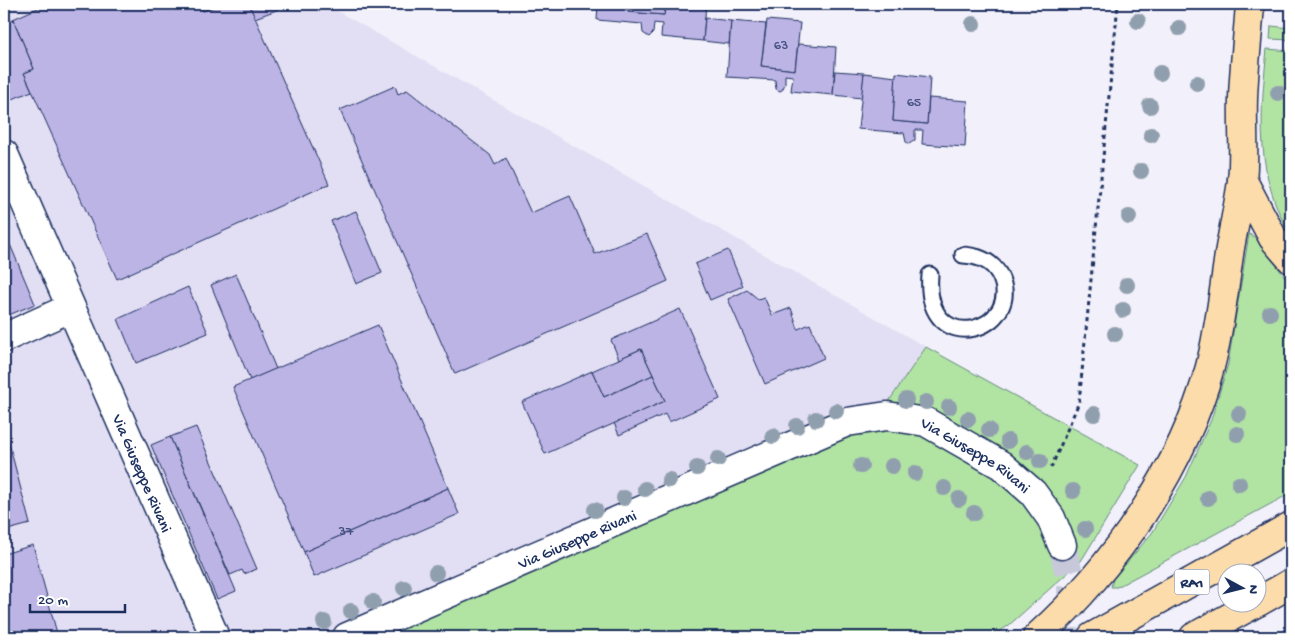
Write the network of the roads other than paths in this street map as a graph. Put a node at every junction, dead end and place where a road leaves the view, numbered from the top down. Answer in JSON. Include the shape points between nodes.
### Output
{"nodes":[{"id":1,"x":1250,"y":4,"type":"edge"},
{"id":2,"x":4,"y":154,"type":"edge"},
{"id":3,"x":1242,"y":179,"type":"junction"},
{"id":4,"x":963,"y":256,"type":"dead end"},
{"id":5,"x":1291,"y":259,"type":"edge"},
{"id":6,"x":930,"y":275,"type":"dead end"},
{"id":7,"x":70,"y":308,"type":"junction"},
{"id":8,"x":4,"y":338,"type":"edge"},
{"id":9,"x":1291,"y":526,"type":"edge"},
{"id":10,"x":1061,"y":543,"type":"tunnel mouth"},
{"id":11,"x":1291,"y":583,"type":"edge"},
{"id":12,"x":1268,"y":596,"type":"edge"},
{"id":13,"x":1236,"y":614,"type":"edge"},
{"id":14,"x":215,"y":637,"type":"edge"},
{"id":15,"x":347,"y":637,"type":"edge"},
{"id":16,"x":1037,"y":637,"type":"edge"},
{"id":17,"x":1092,"y":637,"type":"edge"},
{"id":18,"x":1194,"y":637,"type":"edge"}],
"edges":[{"from":1,"to":3,"type":"highway","via":[[1243,95]]},
{"from":2,"to":7,"type":"street","name":"Via Giuseppe Rivani"},
{"from":3,"to":5,"type":"highway","via":[[1273,238]]},
{"from":3,"to":16,"type":"highway","via":[[1210,367],[1195,412],[1139,518],[1100,572],[1068,609]]},
{"from":4,"to":6,"type":"lane","via":[[976,256],[988,262],[1003,282],[1001,308],[985,325],[962,330],[941,320],[930,300]]},
{"from":7,"to":8,"type":"street"},
{"from":7,"to":14,"type":"street","name":"Via Giuseppe Rivani"},
{"from":9,"to":17,"type":"highway","number":"RA1"},
{"from":10,"to":15,"type":"street","name":"Via Giuseppe Rivani","via":[[995,476],[918,436],[882,432],[838,434],[806,440]]},
{"from":11,"to":12,"type":"highway"},
{"from":13,"to":18,"type":"highway"}]}
